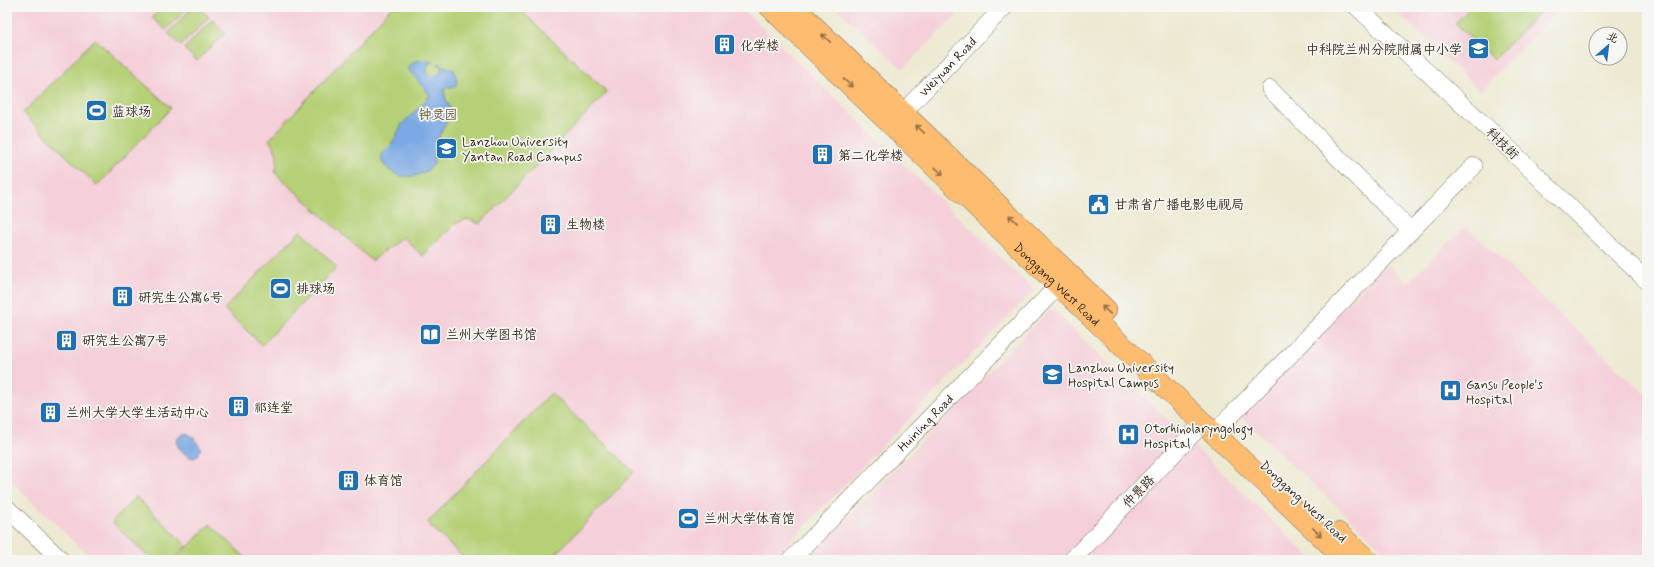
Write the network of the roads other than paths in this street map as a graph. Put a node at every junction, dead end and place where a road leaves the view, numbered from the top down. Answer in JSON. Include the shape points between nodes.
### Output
{"nodes":[{"id":1,"x":770,"y":7,"type":"edge"},
{"id":2,"x":794,"y":7,"type":"edge"},
{"id":3,"x":1004,"y":7,"type":"edge"},
{"id":4,"x":1358,"y":7,"type":"edge"},
{"id":5,"x":1270,"y":89,"type":"dead end"},
{"id":6,"x":897,"y":118,"type":"junction"},
{"id":7,"x":1474,"y":166,"type":"dead end"},
{"id":8,"x":1411,"y":231,"type":"junction"},
{"id":9,"x":1647,"y":281,"type":"edge"},
{"id":10,"x":1059,"y":285,"type":"junction"},
{"id":11,"x":1213,"y":423,"type":"junction"},
{"id":12,"x":7,"y":508,"type":"edge"},
{"id":13,"x":61,"y":560,"type":"edge"},
{"id":14,"x":791,"y":560,"type":"edge"},
{"id":15,"x":1072,"y":560,"type":"edge"},
{"id":16,"x":1346,"y":560,"type":"edge"},
{"id":17,"x":1367,"y":560,"type":"edge"}],
"edges":[{"from":1,"to":6,"type":"main road","name":"Donggang West Road","one_way":true},
{"from":6,"to":2,"type":"main road","name":"Donggang West Road","one_way":true},
{"from":3,"to":6,"type":"street","name":"Weiyuan Road"},
{"from":4,"to":9,"type":"street","name":"科技街"},
{"from":5,"to":8,"type":"street"},
{"from":6,"to":10,"type":"main road","name":"Donggang West Road","one_way":true},
{"from":11,"to":6,"type":"main road","name":"Donggang West Road","one_way":true},
{"from":7,"to":8,"type":"street","name":"仲景路"},
{"from":8,"to":11,"type":"street","name":"仲景路"},
{"from":10,"to":11,"type":"main road","name":"Donggang West Road"},
{"from":10,"to":14,"type":"street","name":"Huining Road"},
{"from":11,"to":15,"type":"street","name":"仲景路"},
{"from":11,"to":16,"type":"main road","name":"Donggang West Road","one_way":true},
{"from":11,"to":17,"type":"main road","name":"Donggang West Road"},
{"from":12,"to":13,"type":"street"}]}
